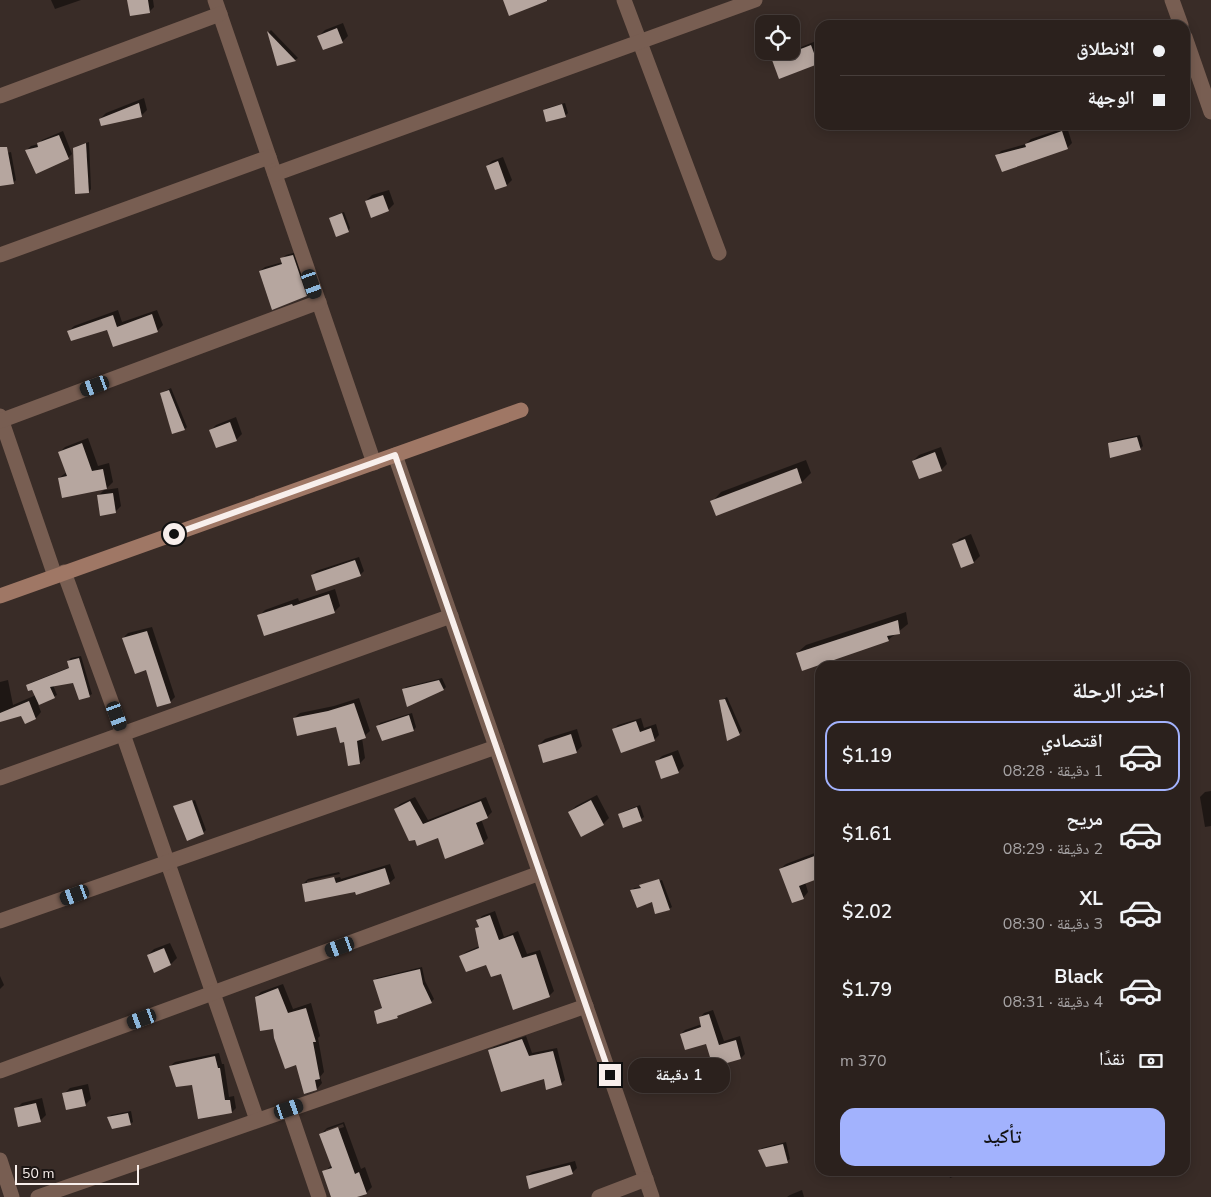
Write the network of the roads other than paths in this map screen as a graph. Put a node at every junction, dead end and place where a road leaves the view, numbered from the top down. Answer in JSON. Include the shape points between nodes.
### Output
{"nodes":[{"id":1,"x":624,"y":0,"type":"edge"},
{"id":2,"x":755,"y":0,"type":"edge"},
{"id":3,"x":1172,"y":0,"type":"edge"},
{"id":4,"x":217,"y":7,"type":"edge"},
{"id":5,"x":1179,"y":20,"type":"edge"},
{"id":6,"x":640,"y":41,"type":"junction"},
{"id":7,"x":1190,"y":51,"type":"edge"},
{"id":8,"x":0,"y":96,"type":"edge"},
{"id":9,"x":1211,"y":112,"type":"edge"},
{"id":10,"x":269,"y":157,"type":"junction"},
{"id":11,"x":275,"y":174,"type":"junction"},
{"id":12,"x":719,"y":253,"type":"dead end"},
{"id":13,"x":0,"y":255,"type":"edge"},
{"id":14,"x":319,"y":302,"type":"junction"},
{"id":15,"x":520,"y":410,"type":"dead end"},
{"id":16,"x":1,"y":419,"type":"edge"},
{"id":17,"x":395,"y":455,"type":"junction"},
{"id":18,"x":374,"y":463,"type":"junction"},
{"id":19,"x":60,"y":574,"type":"junction"},
{"id":20,"x":0,"y":596,"type":"edge"},
{"id":21,"x":451,"y":616,"type":"junction"},
{"id":22,"x":123,"y":734,"type":"junction"},
{"id":23,"x":496,"y":747,"type":"junction"},
{"id":24,"x":0,"y":778,"type":"edge"},
{"id":25,"x":168,"y":862,"type":"junction"},
{"id":26,"x":540,"y":873,"type":"junction"},
{"id":27,"x":0,"y":921,"type":"edge"},
{"id":28,"x":214,"y":993,"type":"junction"},
{"id":29,"x":586,"y":1006,"type":"junction"},
{"id":30,"x":0,"y":1072,"type":"edge"},
{"id":31,"x":289,"y":1109,"type":"junction"},
{"id":32,"x":257,"y":1120,"type":"junction"},
{"id":33,"x":0,"y":1160,"type":"edge"},
{"id":34,"x":646,"y":1179,"type":"junction"},
{"id":35,"x":12,"y":1197,"type":"edge"},
{"id":36,"x":38,"y":1197,"type":"edge"},
{"id":37,"x":319,"y":1197,"type":"edge"},
{"id":38,"x":600,"y":1197,"type":"edge"},
{"id":39,"x":652,"y":1197,"type":"edge"}],
"edges":[{"from":1,"to":6,"type":"street"},
{"from":2,"to":6,"type":"street"},
{"from":3,"to":5,"type":"street"},
{"from":4,"to":8,"type":"street"},
{"from":4,"to":10,"type":"street"},
{"from":6,"to":11,"type":"street"},
{"from":6,"to":12,"type":"street"},
{"from":7,"to":9,"type":"street"},
{"from":10,"to":11,"type":"street"},
{"from":10,"to":13,"type":"street"},
{"from":11,"to":14,"type":"street"},
{"from":14,"to":16,"type":"street"},
{"from":14,"to":18,"type":"street"},
{"from":15,"to":17,"type":"street"},
{"from":16,"to":19,"type":"street"},
{"from":17,"to":18,"type":"street"},
{"from":17,"to":21,"type":"street"},
{"from":18,"to":19,"type":"street"},
{"from":19,"to":20,"type":"street"},
{"from":19,"to":22,"type":"street"},
{"from":21,"to":22,"type":"street"},
{"from":21,"to":23,"type":"street"},
{"from":22,"to":24,"type":"street"},
{"from":22,"to":25,"type":"street"},
{"from":23,"to":25,"type":"street"},
{"from":23,"to":26,"type":"street"},
{"from":25,"to":27,"type":"street"},
{"from":25,"to":28,"type":"street"},
{"from":26,"to":28,"type":"street"},
{"from":26,"to":29,"type":"street"},
{"from":28,"to":30,"type":"street"},
{"from":28,"to":32,"type":"street"},
{"from":29,"to":31,"type":"street"},
{"from":29,"to":34,"type":"street"},
{"from":31,"to":32,"type":"street"},
{"from":31,"to":37,"type":"street"},
{"from":32,"to":36,"type":"street"},
{"from":33,"to":35,"type":"street"},
{"from":34,"to":38,"type":"street"},
{"from":34,"to":39,"type":"street"}]}
